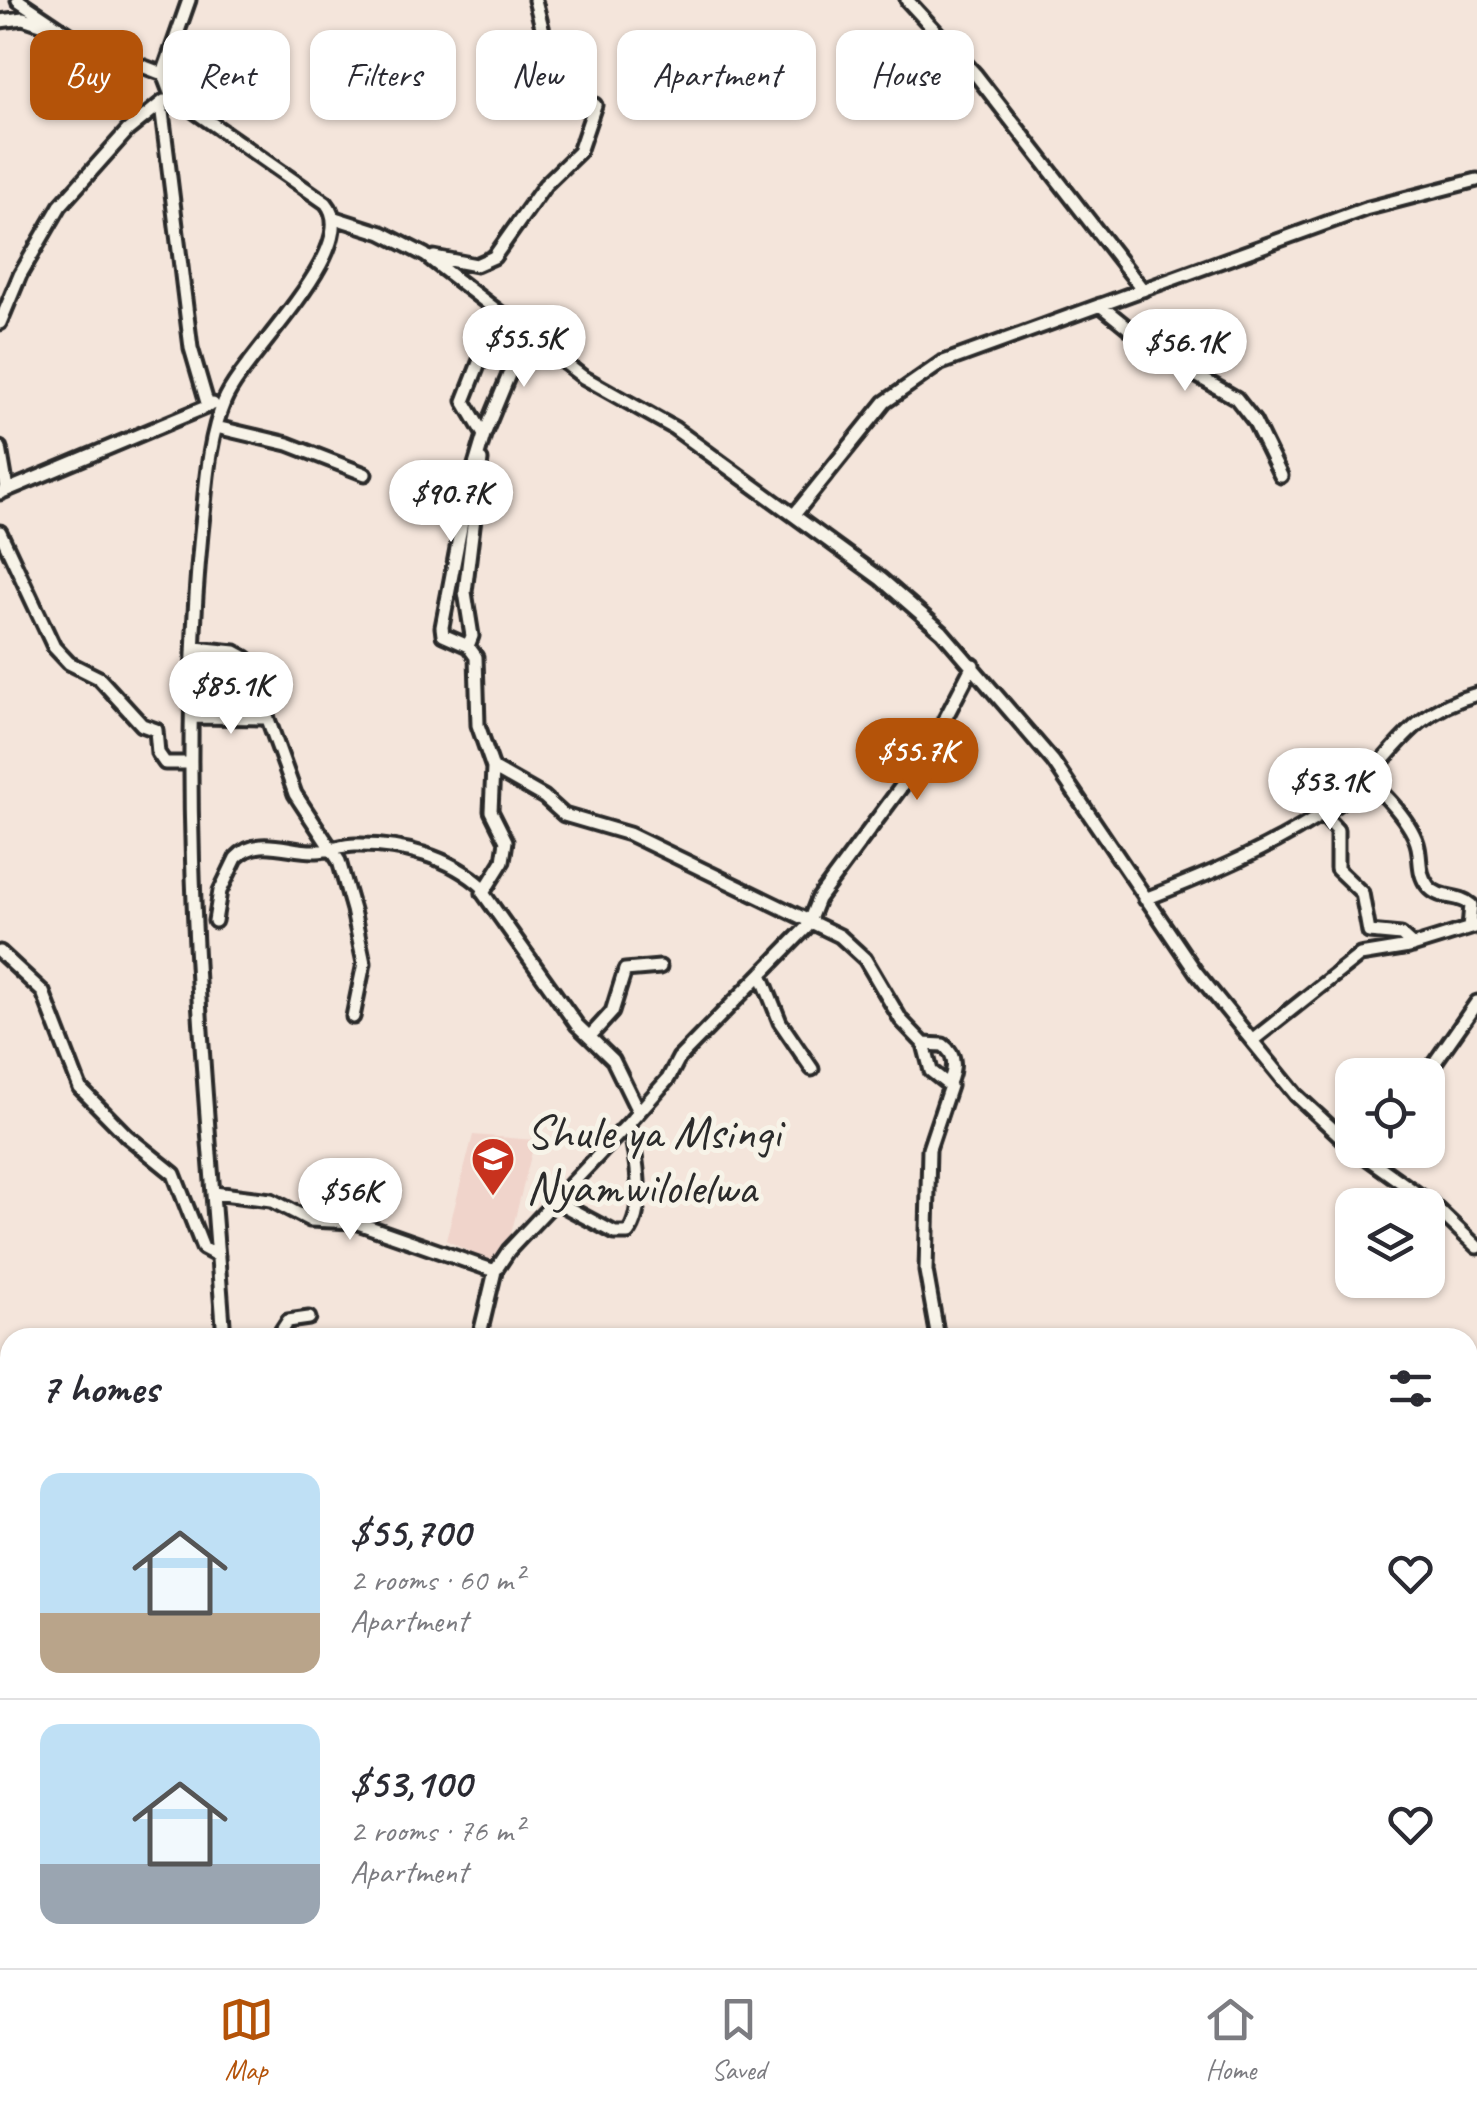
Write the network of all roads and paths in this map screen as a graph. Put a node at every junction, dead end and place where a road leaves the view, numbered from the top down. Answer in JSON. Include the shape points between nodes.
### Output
{"nodes":[{"id":1,"x":18,"y":0,"type":"edge"},
{"id":2,"x":189,"y":0,"type":"edge"},
{"id":3,"x":535,"y":0,"type":"edge"},
{"id":4,"x":907,"y":0,"type":"edge"},
{"id":5,"x":0,"y":22,"type":"edge"},
{"id":6,"x":58,"y":30,"type":"joint"},
{"id":7,"x":179,"y":30,"type":"edge"},
{"id":8,"x":163,"y":102,"type":"edge"},
{"id":9,"x":168,"y":120,"type":"edge"},
{"id":10,"x":197,"y":120,"type":"edge"},
{"id":11,"x":1477,"y":180,"type":"edge"},
{"id":12,"x":335,"y":218,"type":"junction"},
{"id":13,"x":426,"y":255,"type":"junction"},
{"id":14,"x":1143,"y":290,"type":"junction"},
{"id":15,"x":1100,"y":305,"type":"junction"},
{"id":16,"x":508,"y":316,"type":"junction"},
{"id":17,"x":0,"y":323,"type":"edge"},
{"id":18,"x":528,"y":331,"type":"junction"},
{"id":19,"x":225,"y":399,"type":"junction"},
{"id":20,"x":208,"y":406,"type":"junction"},
{"id":21,"x":216,"y":427,"type":"junction"},
{"id":22,"x":484,"y":435,"type":"junction"},
{"id":23,"x":0,"y":448,"type":"edge"},
{"id":24,"x":480,"y":450,"type":"junction"},
{"id":25,"x":365,"y":474,"type":"dead end"},
{"id":26,"x":1281,"y":476,"type":"dead end"},
{"id":27,"x":3,"y":491,"type":"edge"},
{"id":28,"x":794,"y":516,"type":"junction"},
{"id":29,"x":0,"y":532,"type":"edge"},
{"id":30,"x":468,"y":646,"type":"junction"},
{"id":31,"x":195,"y":648,"type":"junction"},
{"id":32,"x":972,"y":665,"type":"junction"},
{"id":33,"x":1477,"y":694,"type":"edge"},
{"id":34,"x":194,"y":717,"type":"junction"},
{"id":35,"x":268,"y":718,"type":"junction"},
{"id":36,"x":191,"y":763,"type":"junction"},
{"id":37,"x":494,"y":768,"type":"junction"},
{"id":38,"x":1363,"y":782,"type":"junction"},
{"id":39,"x":1322,"y":814,"type":"junction"},
{"id":40,"x":332,"y":849,"type":"junction"},
{"id":41,"x":484,"y":888,"type":"junction"},
{"id":42,"x":1146,"y":899,"type":"junction"},
{"id":43,"x":789,"y":912,"type":"junction"},
{"id":44,"x":812,"y":920,"type":"junction"},
{"id":45,"x":215,"y":921,"type":"dead end"},
{"id":46,"x":1473,"y":927,"type":"edge"},
{"id":47,"x":790,"y":944,"type":"junction"},
{"id":48,"x":1413,"y":946,"type":"junction"},
{"id":49,"x":0,"y":952,"type":"edge"},
{"id":50,"x":660,"y":967,"type":"dead end"},
{"id":51,"x":762,"y":974,"type":"junction"},
{"id":52,"x":1477,"y":1002,"type":"edge"},
{"id":53,"x":352,"y":1018,"type":"dead end"},
{"id":54,"x":592,"y":1035,"type":"junction"},
{"id":55,"x":1253,"y":1040,"type":"junction"},
{"id":56,"x":924,"y":1044,"type":"junction"},
{"id":57,"x":1438,"y":1058,"type":"edge"},
{"id":58,"x":812,"y":1070,"type":"dead end"},
{"id":59,"x":949,"y":1083,"type":"junction"},
{"id":60,"x":638,"y":1108,"type":"junction"},
{"id":61,"x":630,"y":1123,"type":"junction"},
{"id":62,"x":1335,"y":1131,"type":"edge"},
{"id":63,"x":1383,"y":1168,"type":"edge"},
{"id":64,"x":214,"y":1193,"type":"junction"},
{"id":65,"x":555,"y":1201,"type":"junction"},
{"id":66,"x":1477,"y":1247,"type":"edge"},
{"id":67,"x":218,"y":1256,"type":"junction"},
{"id":68,"x":494,"y":1271,"type":"junction"},
{"id":69,"x":309,"y":1318,"type":"dead end"},
{"id":70,"x":223,"y":1328,"type":"edge"},
{"id":71,"x":284,"y":1328,"type":"edge"},
{"id":72,"x":481,"y":1328,"type":"edge"},
{"id":73,"x":936,"y":1328,"type":"edge"}],
"edges":[{"from":1,"to":6,"type":"street"},
{"from":2,"to":7,"type":"street"},
{"from":3,"to":13,"type":"street","via":[[555,78],[595,105],[580,152],[545,185],[494,257],[476,265]]},
{"from":4,"to":14,"type":"street","via":[[976,75]]},
{"from":5,"to":6,"type":"street","via":[[23,18]]},
{"from":8,"to":17,"type":"street","via":[[128,130],[60,206]]},
{"from":9,"to":20,"type":"street","via":[[190,348]]},
{"from":10,"to":12,"type":"street","via":[[326,203]]},
{"from":11,"to":14,"type":"street","via":[[1364,209]]},
{"from":12,"to":13,"type":"street"},
{"from":12,"to":19,"type":"street","via":[[319,269]]},
{"from":13,"to":16,"type":"street"},
{"from":14,"to":15,"type":"street"},
{"from":15,"to":26,"type":"street","via":[[1164,357],[1236,398]]},
{"from":15,"to":28,"type":"street","via":[[968,351],[912,381],[865,424]]},
{"from":16,"to":18,"type":"street"},
{"from":16,"to":22,"type":"street","via":[[503,333],[482,354],[464,402]]},
{"from":18,"to":22,"type":"street"},
{"from":18,"to":28,"type":"street","via":[[583,377],[661,418]]},
{"from":19,"to":20,"type":"street"},
{"from":19,"to":21,"type":"street"},
{"from":20,"to":27,"type":"street"},
{"from":21,"to":25,"type":"street","via":[[288,444]]},
{"from":21,"to":31,"type":"street"},
{"from":22,"to":24,"type":"street"},
{"from":23,"to":27,"type":"street"},
{"from":24,"to":30,"type":"street","via":[[465,592]]},
{"from":24,"to":30,"type":"street","via":[[442,627],[443,636]]},
{"from":28,"to":32,"type":"street","via":[[890,587]]},
{"from":29,"to":36,"type":"street","via":[[54,647],[156,730],[165,763]]},
{"from":30,"to":37,"type":"street","via":[[476,658],[479,731]]},
{"from":31,"to":34,"type":"street"},
{"from":31,"to":35,"type":"street","via":[[246,658]]},
{"from":32,"to":42,"type":"street","via":[[1054,761]]},
{"from":32,"to":44,"type":"street","via":[[930,748],[818,899]]},
{"from":33,"to":38,"type":"street","via":[[1412,726]]},
{"from":34,"to":35,"type":"street"},
{"from":34,"to":36,"type":"street"},
{"from":35,"to":40,"type":"street","via":[[295,794]]},
{"from":36,"to":64,"type":"street"},
{"from":37,"to":41,"type":"street","via":[[491,810],[505,832],[506,850]]},
{"from":37,"to":43,"type":"street","via":[[576,821],[629,834]]},
{"from":38,"to":39,"type":"street"},
{"from":38,"to":46,"type":"street","via":[[1380,788],[1414,836],[1426,884],[1471,905]]},
{"from":39,"to":42,"type":"street","via":[[1206,876]]},
{"from":39,"to":48,"type":"street","via":[[1337,830],[1337,869],[1362,893],[1369,932],[1401,935]]},
{"from":40,"to":41,"type":"street","via":[[362,845],[426,853]]},
{"from":40,"to":45,"type":"street","via":[[264,846],[240,853],[220,891]]},
{"from":40,"to":53,"type":"street","via":[[364,952]]},
{"from":41,"to":54,"type":"street","via":[[530,963]]},
{"from":42,"to":55,"type":"street"},
{"from":43,"to":44,"type":"street"},
{"from":43,"to":47,"type":"street"},
{"from":44,"to":47,"type":"street"},
{"from":44,"to":56,"type":"street","via":[[866,959],[901,1020]]},
{"from":46,"to":48,"type":"street"},
{"from":47,"to":51,"type":"street"},
{"from":48,"to":55,"type":"street","via":[[1360,955]]},
{"from":49,"to":67,"type":"street","via":[[42,992],[80,1088],[174,1174],[203,1248]]},
{"from":50,"to":54,"type":"street","via":[[625,970],[612,1012]]},
{"from":51,"to":58,"type":"street","via":[[780,1022]]},
{"from":51,"to":60,"type":"street"},
{"from":52,"to":57,"type":"street"},
{"from":54,"to":60,"type":"street"},
{"from":55,"to":62,"type":"street","via":[[1309,1110]]},
{"from":56,"to":59,"type":"street","via":[[931,1071]]},
{"from":56,"to":59,"type":"street","via":[[948,1048],[954,1068]]},
{"from":59,"to":73,"type":"street","via":[[929,1166],[926,1271]]},
{"from":60,"to":61,"type":"street"},
{"from":61,"to":65,"type":"street"},
{"from":61,"to":65,"type":"street","via":[[636,1175],[628,1233],[615,1233]]},
{"from":63,"to":66,"type":"street"},
{"from":64,"to":67,"type":"street"},
{"from":64,"to":68,"type":"street","via":[[271,1200],[310,1220],[356,1222]]},
{"from":65,"to":68,"type":"street"},
{"from":67,"to":70,"type":"street"},
{"from":68,"to":72,"type":"street"},
{"from":69,"to":71,"type":"street"}]}
